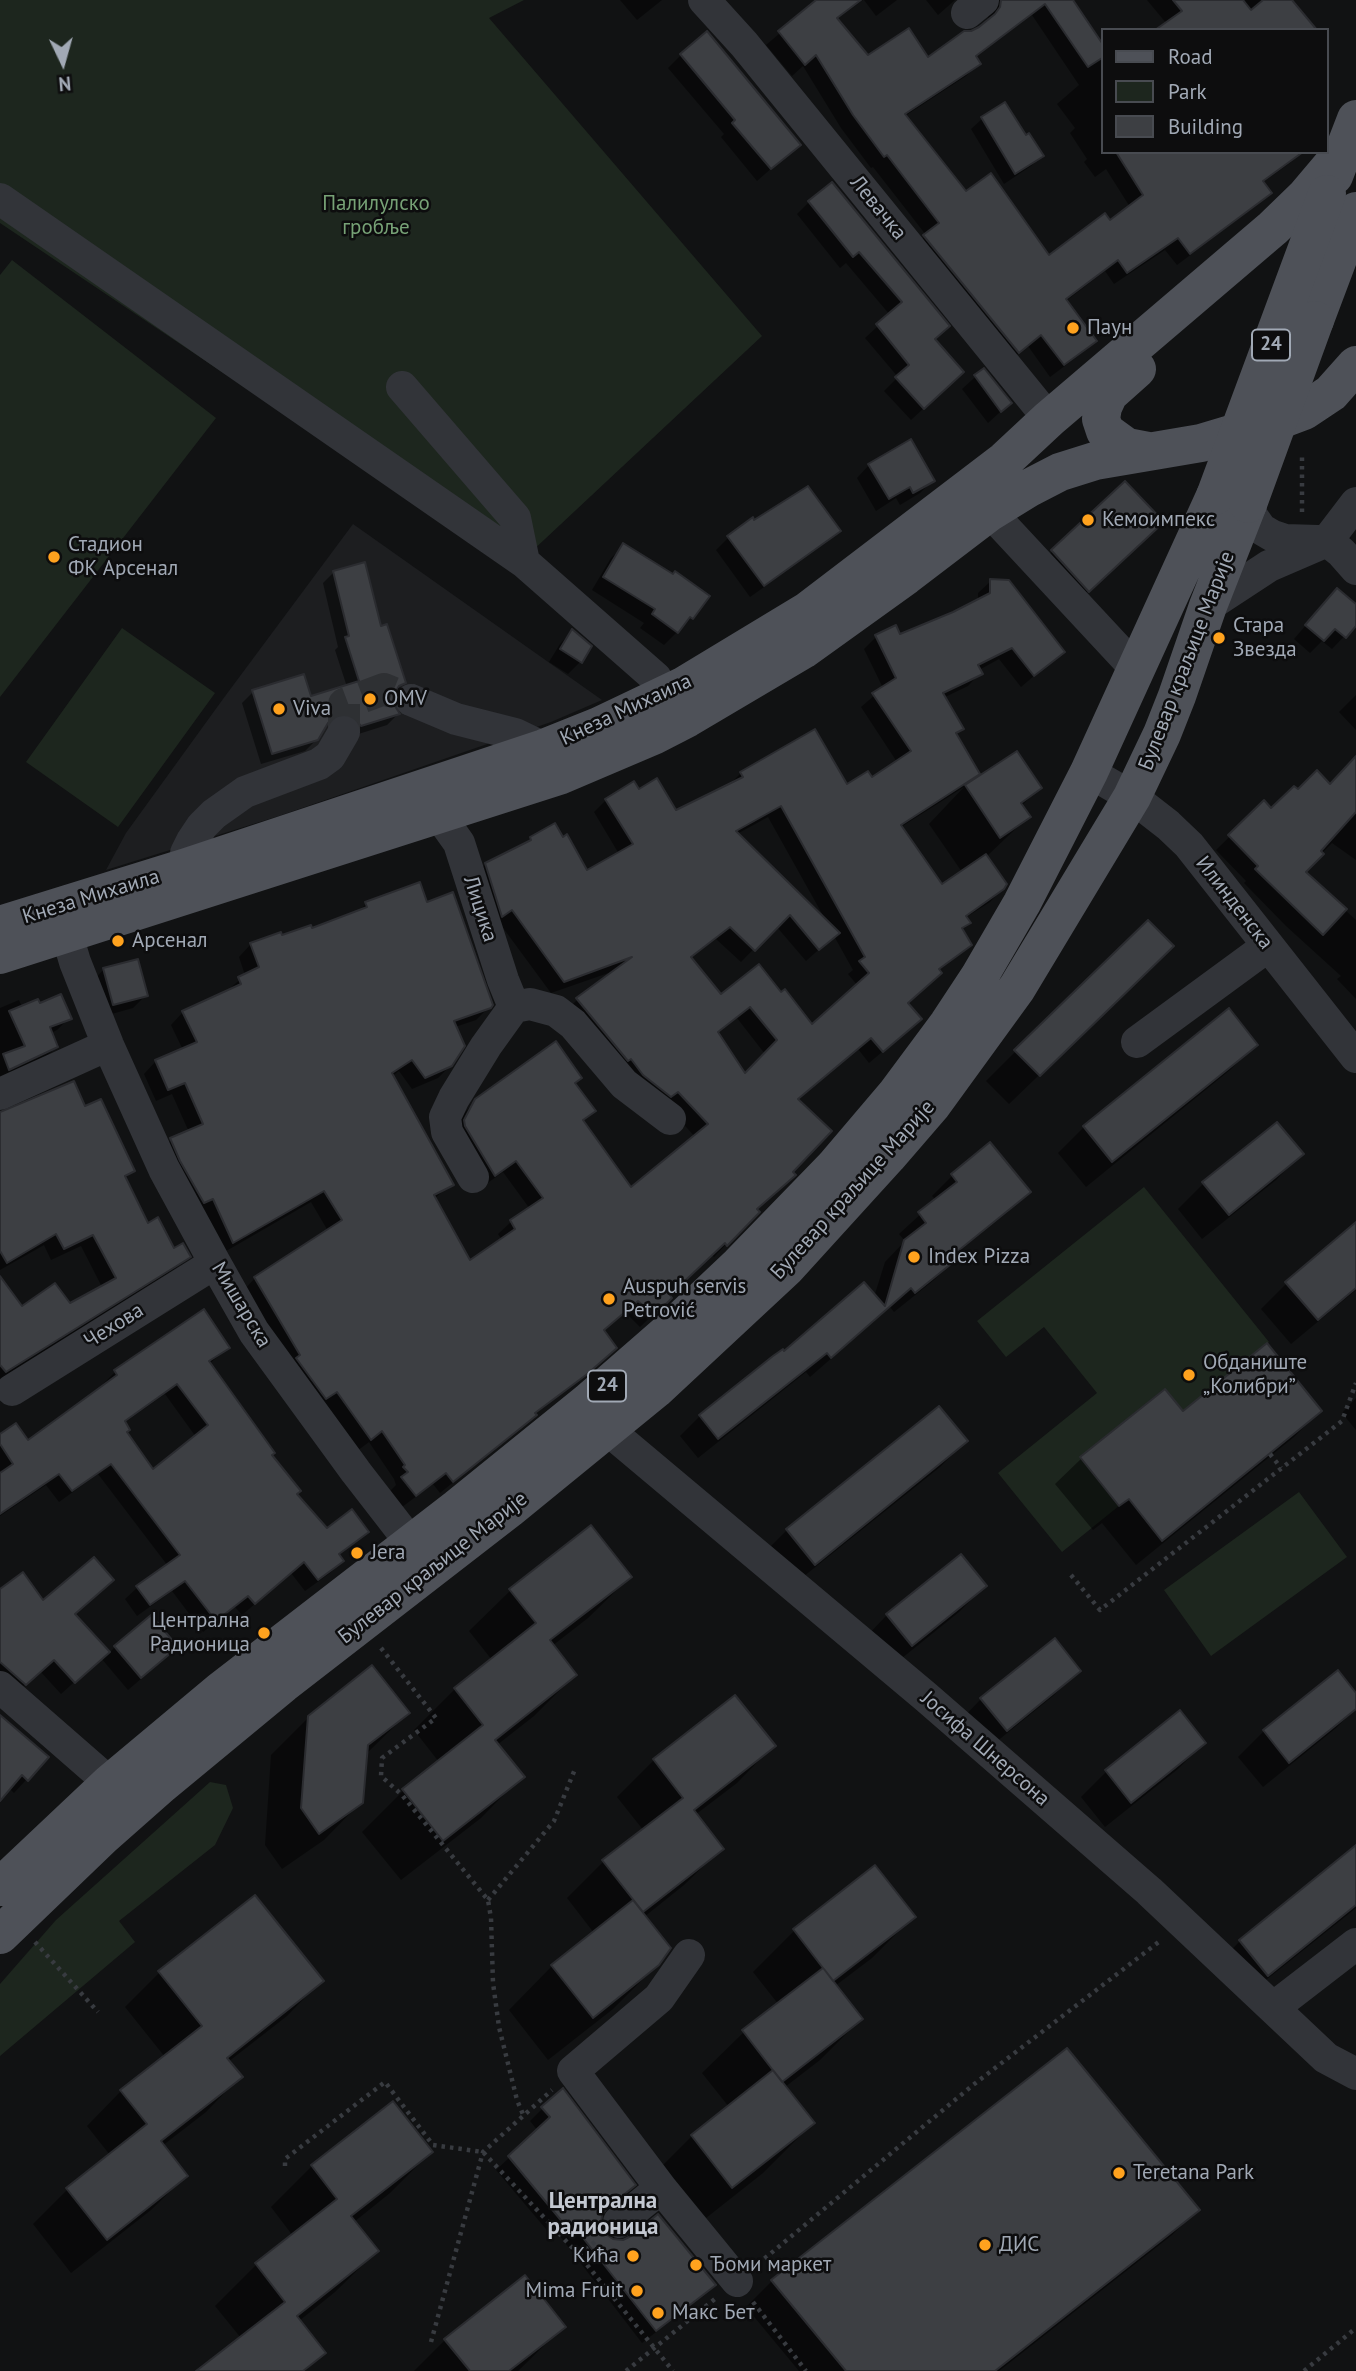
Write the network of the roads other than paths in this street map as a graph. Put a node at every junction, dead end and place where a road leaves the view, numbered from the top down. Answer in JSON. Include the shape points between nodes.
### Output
{"nodes":[{"id":1,"x":704,"y":0,"type":"edge"},
{"id":2,"x":1350,"y":135,"type":"edge"},
{"id":3,"x":0,"y":199,"type":"edge"},
{"id":4,"x":1342,"y":202,"type":"edge"},
{"id":5,"x":1160,"y":325,"type":"junction"},
{"id":6,"x":1356,"y":365,"type":"edge"},
{"id":7,"x":402,"y":387,"type":"dead end"},
{"id":8,"x":1049,"y":419,"type":"junction"},
{"id":9,"x":1148,"y":451,"type":"junction"},
{"id":10,"x":1237,"y":503,"type":"junction"},
{"id":11,"x":1356,"y":503,"type":"edge"},
{"id":12,"x":998,"y":506,"type":"junction"},
{"id":13,"x":1327,"y":541,"type":"junction"},
{"id":14,"x":524,"y":562,"type":"junction"},
{"id":15,"x":1356,"y":569,"type":"edge"},
{"id":16,"x":1208,"y":606,"type":"junction"},
{"id":17,"x":1136,"y":669,"type":"junction"},
{"id":18,"x":664,"y":695,"type":"junction"},
{"id":19,"x":411,"y":700,"type":"tunnel mouth"},
{"id":20,"x":344,"y":732,"type":"tunnel mouth"},
{"id":21,"x":544,"y":747,"type":"junction"},
{"id":22,"x":1090,"y":772,"type":"junction"},
{"id":23,"x":1132,"y":797,"type":"junction"},
{"id":24,"x":439,"y":815,"type":"junction"},
{"id":25,"x":187,"y":867,"type":"junction"},
{"id":26,"x":0,"y":925,"type":"edge"},
{"id":27,"x":68,"y":935,"type":"junction"},
{"id":28,"x":1268,"y":946,"type":"junction"},
{"id":29,"x":0,"y":955,"type":"edge"},
{"id":30,"x":514,"y":1007,"type":"junction"},
{"id":31,"x":1137,"y":1042,"type":"dead end"},
{"id":32,"x":108,"y":1045,"type":"junction"},
{"id":33,"x":1356,"y":1057,"type":"edge"},
{"id":34,"x":0,"y":1094,"type":"edge"},
{"id":35,"x":670,"y":1119,"type":"dead end"},
{"id":36,"x":473,"y":1177,"type":"dead end"},
{"id":37,"x":215,"y":1263,"type":"junction"},
{"id":38,"x":12,"y":1390,"type":"dead end"},
{"id":39,"x":608,"y":1430,"type":"junction"},
{"id":40,"x":411,"y":1543,"type":"junction"},
{"id":41,"x":0,"y":1687,"type":"edge"},
{"id":42,"x":110,"y":1783,"type":"junction"},
{"id":43,"x":5,"y":1914,"type":"edge"},
{"id":44,"x":1356,"y":1944,"type":"edge"},
{"id":45,"x":689,"y":1955,"type":"dead end"},
{"id":46,"x":1273,"y":2008,"type":"junction"},
{"id":47,"x":1356,"y":2074,"type":"edge"},
{"id":48,"x":661,"y":2189,"type":"junction"},
{"id":49,"x":619,"y":2221,"type":"dead end"},
{"id":50,"x":737,"y":2281,"type":"road end"}],
"edges":[{"from":1,"to":8,"type":"street","name":"Левачка"},
{"from":2,"to":4,"type":"main road","number":"24"},
{"from":2,"to":5,"type":"main road","name":"Кнеза Михаила","via":[[1305,197]]},
{"from":3,"to":14,"type":"street"},
{"from":4,"to":10,"type":"main road","number":"24","bridge":true},
{"from":4,"to":10,"type":"main road","number":"24","bridge":true,"via":[[1315,320]]},
{"from":5,"to":8,"type":"main road","name":"Кнеза Михаила"},
{"from":5,"to":9,"type":"main road","via":[[1150,355],[1109,394],[1101,419],[1105,431],[1127,447]]},
{"from":6,"to":9,"type":"main road","via":[[1331,393],[1304,411],[1228,436]]},
{"from":7,"to":14,"type":"street","via":[[515,518]]},
{"from":8,"to":12,"type":"main road","via":[[1042,454],[1017,478]]},
{"from":8,"to":18,"type":"main road","name":"Кнеза Михаила","via":[[1005,460],[807,611]]},
{"from":9,"to":12,"type":"main road","via":[[1060,472]]},
{"from":10,"to":13,"type":"street","via":[[1273,536]]},
{"from":10,"to":16,"type":"main road","name":"Булевар краљице Марије","number":"24"},
{"from":10,"to":17,"type":"main road","name":"Булевар краљице Марије","number":"24"},
{"from":11,"to":13,"type":"street"},
{"from":12,"to":17,"type":"street"},
{"from":12,"to":24,"type":"main road","name":"Кнеза Михаила","via":[[803,650],[688,718],[559,776]]},
{"from":13,"to":15,"type":"street"},
{"from":13,"to":16,"type":"street","via":[[1269,566]]},
{"from":14,"to":18,"type":"street","via":[[656,678]]},
{"from":16,"to":23,"type":"main road","name":"Булевар краљице Марије","number":"24","via":[[1162,734]]},
{"from":17,"to":22,"type":"main road","name":"Булевар краљице Марије","number":"24"},
{"from":18,"to":21,"type":"main road","name":"Кнеза Михаила"},
{"from":19,"to":21,"type":"street"},
{"from":20,"to":25,"type":"street","via":[[330,756],[319,764],[245,792],[214,814],[192,841]]},
{"from":21,"to":25,"type":"main road","name":"Кнеза Михаила"},
{"from":22,"to":23,"type":"street","name":"Илинденска"},
{"from":22,"to":40,"type":"main road","name":"Булевар краљице Марије","number":"24","via":[[966,998],[896,1094],[834,1167],[666,1334],[555,1430]]},
{"from":23,"to":28,"type":"street","name":"Илинденска","via":[[1189,845]]},
{"from":23,"to":39,"type":"main road","name":"Булевар краљице Марије","number":"24","via":[[1031,966],[932,1105],[787,1268]]},
{"from":24,"to":27,"type":"main road","name":"Кнеза Михаила"},
{"from":24,"to":30,"type":"street","name":"Лицика","via":[[459,843]]},
{"from":25,"to":26,"type":"main road","name":"Кнеза Михаила"},
{"from":27,"to":29,"type":"main road","name":"Кнеза Михаила"},
{"from":27,"to":32,"type":"street","name":"Мишарска"},
{"from":28,"to":31,"type":"street"},
{"from":28,"to":33,"type":"street","name":"Илинденска"},
{"from":30,"to":35,"type":"street","via":[[530,1004],[556,1011],[573,1024],[624,1084]]},
{"from":30,"to":36,"type":"street","via":[[445,1117],[447,1132]]},
{"from":32,"to":34,"type":"street"},
{"from":32,"to":37,"type":"street","name":"Мишарска","via":[[164,1169]]},
{"from":37,"to":38,"type":"street","name":"Чехова"},
{"from":37,"to":40,"type":"street","name":"Мишарска","via":[[254,1332]]},
{"from":39,"to":43,"type":"main road","name":"Булевар краљице Марије","number":"24","via":[[283,1684]]},
{"from":39,"to":46,"type":"street","name":"Јосифа Шнерсона","via":[[926,1697],[1149,1891]]},
{"from":40,"to":42,"type":"main road","name":"Булевар краљице Марије","number":"24"},
{"from":41,"to":42,"type":"street"},
{"from":42,"to":43,"type":"main road","name":"Булевар краљице Марије","number":"24"},
{"from":44,"to":46,"type":"street"},
{"from":45,"to":48,"type":"street","via":[[659,1998],[573,2070]]},
{"from":46,"to":47,"type":"street","name":"Јосифа Шнерсона","via":[[1326,2058]]},
{"from":48,"to":49,"type":"street"},
{"from":48,"to":50,"type":"street"}]}
